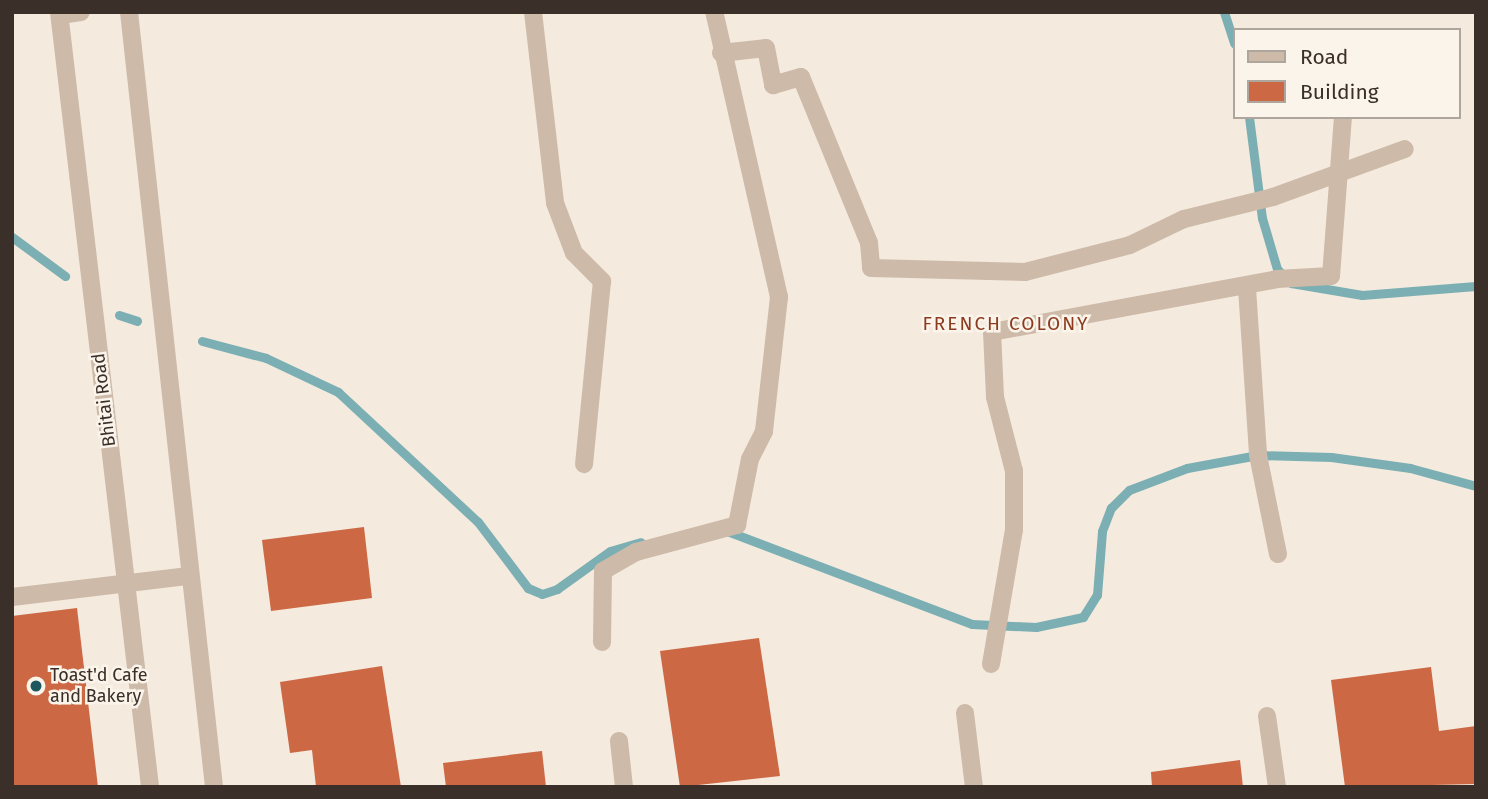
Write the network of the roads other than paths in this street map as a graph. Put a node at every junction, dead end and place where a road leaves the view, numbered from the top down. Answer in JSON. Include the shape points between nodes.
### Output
{"nodes":[{"id":1,"x":81,"y":12,"type":"edge"},
{"id":2,"x":129,"y":12,"type":"edge"},
{"id":3,"x":533,"y":12,"type":"edge"},
{"id":4,"x":714,"y":12,"type":"edge"},
{"id":5,"x":60,"y":14,"type":"edge"},
{"id":6,"x":721,"y":53,"type":"junction"},
{"id":7,"x":1343,"y":119,"type":"edge"},
{"id":8,"x":1405,"y":149,"type":"dead end"},
{"id":9,"x":1334,"y":175,"type":"junction"},
{"id":10,"x":1247,"y":288,"type":"junction"},
{"id":11,"x":584,"y":464,"type":"dead end"},
{"id":12,"x":1278,"y":554,"type":"dead end"},
{"id":13,"x":187,"y":576,"type":"junction"},
{"id":14,"x":125,"y":583,"type":"junction"},
{"id":15,"x":12,"y":597,"type":"edge"},
{"id":16,"x":602,"y":642,"type":"dead end"},
{"id":17,"x":991,"y":664,"type":"dead end"},
{"id":18,"x":965,"y":713,"type":"dead end"},
{"id":19,"x":1267,"y":716,"type":"dead end"},
{"id":20,"x":619,"y":741,"type":"dead end"},
{"id":21,"x":150,"y":787,"type":"edge"},
{"id":22,"x":214,"y":787,"type":"edge"},
{"id":23,"x":624,"y":787,"type":"edge"},
{"id":24,"x":974,"y":787,"type":"edge"},
{"id":25,"x":1277,"y":787,"type":"edge"}],
"edges":[{"from":1,"to":5,"type":"street"},
{"from":2,"to":13,"type":"street"},
{"from":3,"to":11,"type":"street","via":[[555,203],[574,253],[602,281]]},
{"from":4,"to":6,"type":"street"},
{"from":5,"to":14,"type":"street","name":"Bhitai Road"},
{"from":6,"to":9,"type":"street","via":[[766,48],[773,85],[801,77],[869,243],[871,268],[1025,272],[1130,245],[1184,219],[1250,204]]},
{"from":6,"to":16,"type":"street","via":[[779,297],[764,431],[750,458],[737,525],[636,552],[603,571]]},
{"from":7,"to":9,"type":"street","via":[[1342,163]]},
{"from":8,"to":9,"type":"street"},
{"from":9,"to":10,"type":"street","via":[[1331,276],[1277,279]]},
{"from":10,"to":12,"type":"street","via":[[1258,455]]},
{"from":10,"to":17,"type":"street","via":[[992,332],[995,397],[1014,471],[1012,557]]},
{"from":13,"to":14,"type":"street"},
{"from":13,"to":22,"type":"street"},
{"from":14,"to":15,"type":"street"},
{"from":14,"to":21,"type":"street","name":"Bhitai Road"},
{"from":18,"to":24,"type":"street"},
{"from":19,"to":25,"type":"street"},
{"from":20,"to":23,"type":"street"}]}
